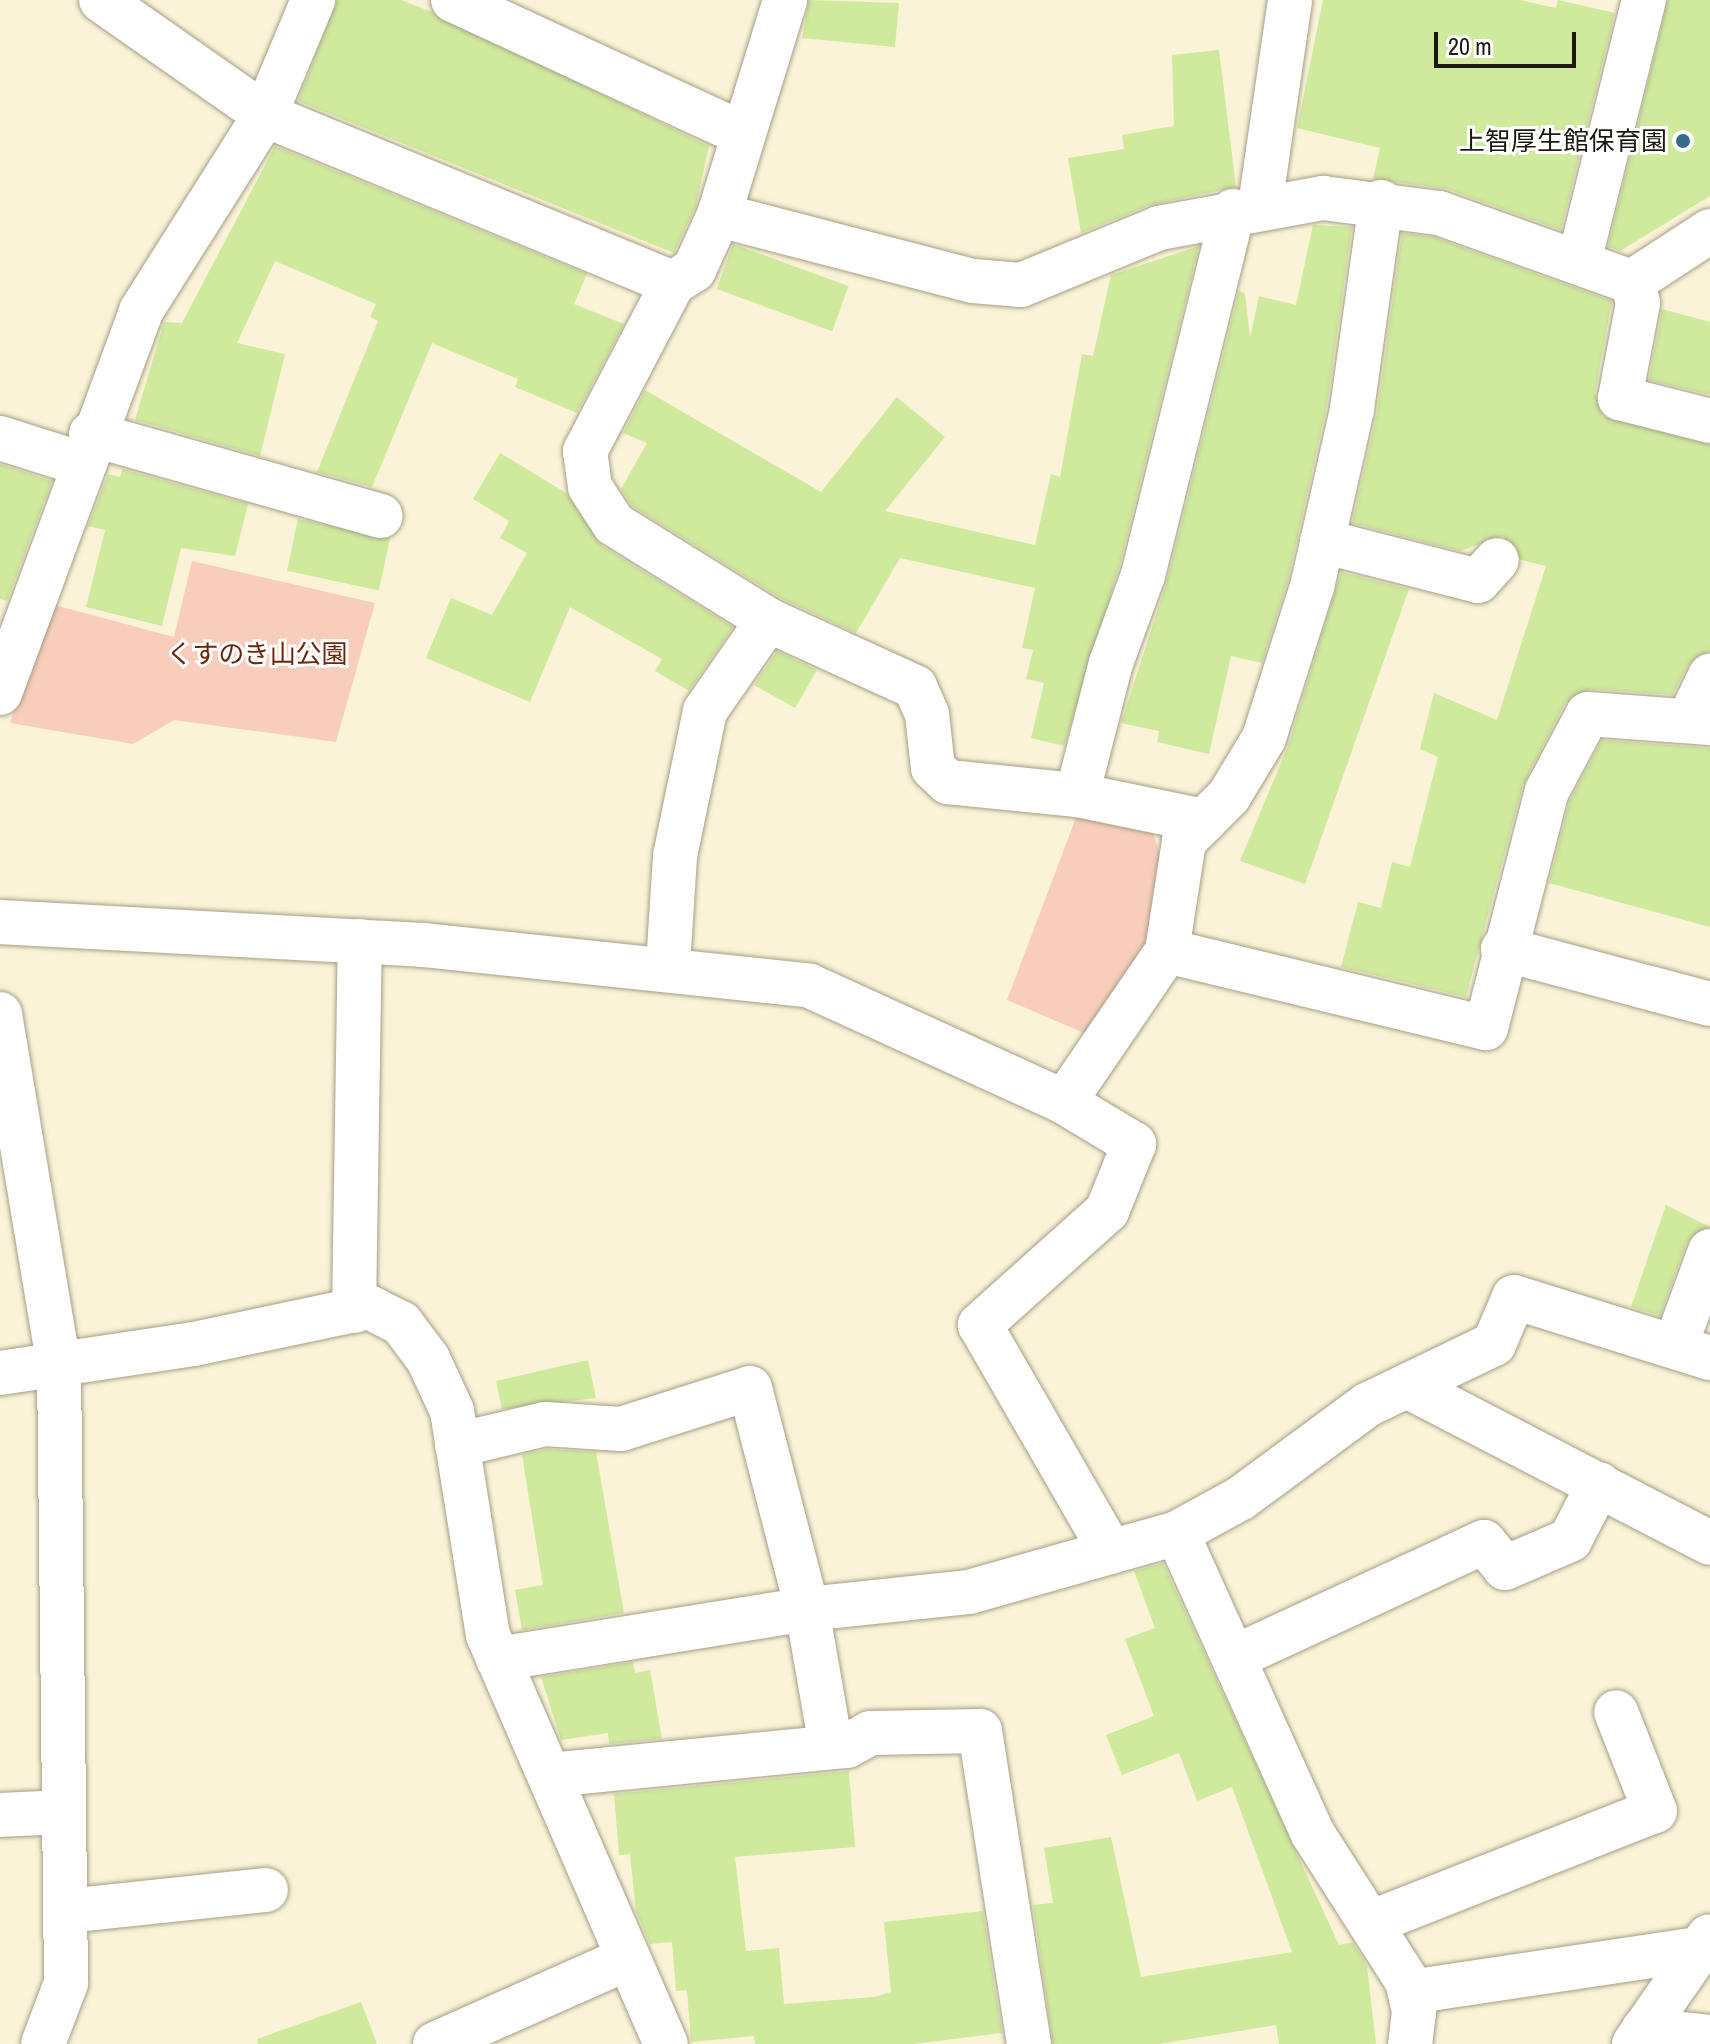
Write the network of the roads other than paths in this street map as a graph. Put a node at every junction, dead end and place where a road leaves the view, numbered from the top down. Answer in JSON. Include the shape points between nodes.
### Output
{"nodes":[{"id":1,"x":101,"y":0,"type":"edge"},
{"id":2,"x":313,"y":0,"type":"edge"},
{"id":3,"x":453,"y":0,"type":"edge"},
{"id":4,"x":785,"y":0,"type":"edge"},
{"id":5,"x":1290,"y":0,"type":"edge"},
{"id":6,"x":1644,"y":0,"type":"edge"},
{"id":7,"x":265,"y":115,"type":"junction"},
{"id":8,"x":743,"y":134,"type":"junction"},
{"id":9,"x":1381,"y":202,"type":"junction"},
{"id":10,"x":1246,"y":208,"type":"junction"},
{"id":11,"x":719,"y":215,"type":"junction"},
{"id":12,"x":1710,"y":231,"type":"edge"},
{"id":13,"x":1579,"y":262,"type":"junction"},
{"id":14,"x":1632,"y":282,"type":"junction"},
{"id":15,"x":673,"y":283,"type":"junction"},
{"id":16,"x":1710,"y":421,"type":"edge"},
{"id":17,"x":0,"y":438,"type":"edge"},
{"id":18,"x":85,"y":448,"type":"junction"},
{"id":19,"x":381,"y":516,"type":"dead end"},
{"id":20,"x":1322,"y":541,"type":"junction"},
{"id":21,"x":1497,"y":560,"type":"dead end"},
{"id":22,"x":768,"y":620,"type":"junction"},
{"id":23,"x":1710,"y":676,"type":"edge"},
{"id":24,"x":0,"y":693,"type":"edge"},
{"id":25,"x":1700,"y":721,"type":"edge"},
{"id":26,"x":1077,"y":795,"type":"junction"},
{"id":27,"x":1204,"y":821,"type":"junction"},
{"id":28,"x":0,"y":922,"type":"edge"},
{"id":29,"x":360,"y":941,"type":"junction"},
{"id":30,"x":1503,"y":949,"type":"junction"},
{"id":31,"x":1167,"y":951,"type":"junction"},
{"id":32,"x":668,"y":965,"type":"junction"},
{"id":33,"x":1710,"y":1004,"type":"edge"},
{"id":34,"x":0,"y":1014,"type":"edge"},
{"id":35,"x":1064,"y":1102,"type":"junction"},
{"id":36,"x":1710,"y":1251,"type":"edge"},
{"id":37,"x":354,"y":1311,"type":"junction"},
{"id":38,"x":1693,"y":1351,"type":"edge"},
{"id":39,"x":59,"y":1365,"type":"junction"},
{"id":40,"x":0,"y":1373,"type":"edge"},
{"id":41,"x":1407,"y":1386,"type":"junction"},
{"id":42,"x":457,"y":1445,"type":"junction"},
{"id":43,"x":1599,"y":1484,"type":"junction"},
{"id":44,"x":1177,"y":1533,"type":"junction"},
{"id":45,"x":1710,"y":1543,"type":"edge"},
{"id":46,"x":1111,"y":1552,"type":"junction"},
{"id":47,"x":807,"y":1609,"type":"junction"},
{"id":48,"x":1235,"y":1657,"type":"junction"},
{"id":49,"x":498,"y":1659,"type":"junction"},
{"id":50,"x":1616,"y":1712,"type":"dead end"},
{"id":51,"x":831,"y":1746,"type":"junction"},
{"id":52,"x":550,"y":1775,"type":"junction"},
{"id":53,"x":64,"y":1812,"type":"junction"},
{"id":54,"x":0,"y":1815,"type":"edge"},
{"id":55,"x":266,"y":1890,"type":"dead end"},
{"id":56,"x":66,"y":1911,"type":"junction"},
{"id":57,"x":1370,"y":1923,"type":"junction"},
{"id":58,"x":1704,"y":1942,"type":"edge"},
{"id":59,"x":624,"y":1960,"type":"junction"},
{"id":60,"x":1410,"y":1992,"type":"junction"},
{"id":61,"x":1638,"y":2037,"type":"edge"},
{"id":62,"x":1710,"y":2037,"type":"edge"},
{"id":63,"x":43,"y":2044,"type":"edge"},
{"id":64,"x":435,"y":2044,"type":"edge"},
{"id":65,"x":666,"y":2044,"type":"edge"},
{"id":66,"x":1029,"y":2044,"type":"edge"},
{"id":67,"x":1410,"y":2044,"type":"edge"}],
"edges":[{"from":1,"to":7,"type":"street"},
{"from":2,"to":7,"type":"street"},
{"from":3,"to":8,"type":"street"},
{"from":4,"to":8,"type":"street"},
{"from":5,"to":10,"type":"street"},
{"from":6,"to":13,"type":"street"},
{"from":7,"to":15,"type":"street"},
{"from":7,"to":18,"type":"street","via":[[141,311]]},
{"from":8,"to":11,"type":"street"},
{"from":9,"to":10,"type":"street"},
{"from":9,"to":13,"type":"street","via":[[1439,213]]},
{"from":9,"to":20,"type":"street","via":[[1352,409]]},
{"from":10,"to":11,"type":"street","via":[[1159,228],[1021,285],[973,281]]},
{"from":10,"to":26,"type":"street"},
{"from":11,"to":15,"type":"street","via":[[694,270]]},
{"from":12,"to":14,"type":"street"},
{"from":13,"to":14,"type":"street"},
{"from":14,"to":16,"type":"street","via":[[1638,303],[1620,398]]},
{"from":15,"to":22,"type":"street","via":[[585,451],[590,487],[614,524]]},
{"from":17,"to":18,"type":"street"},
{"from":18,"to":19,"type":"street"},
{"from":18,"to":24,"type":"street"},
{"from":20,"to":21,"type":"street","via":[[1478,581]]},
{"from":20,"to":27,"type":"street","via":[[1264,738]]},
{"from":22,"to":26,"type":"street","via":[[915,687],[927,714],[933,768],[948,782]]},
{"from":22,"to":32,"type":"street","via":[[705,711],[693,750],[675,856]]},
{"from":23,"to":25,"type":"street"},
{"from":25,"to":30,"type":"street","via":[[1588,714],[1547,791]]},
{"from":26,"to":27,"type":"street"},
{"from":27,"to":31,"type":"street","via":[[1184,841]]},
{"from":28,"to":29,"type":"street"},
{"from":29,"to":32,"type":"street"},
{"from":29,"to":37,"type":"street"},
{"from":30,"to":31,"type":"street","via":[[1486,1028]]},
{"from":30,"to":33,"type":"street"},
{"from":31,"to":35,"type":"street"},
{"from":32,"to":35,"type":"street","via":[[810,986]]},
{"from":34,"to":39,"type":"street"},
{"from":35,"to":46,"type":"street","via":[[1134,1144],[1107,1211],[980,1325]]},
{"from":36,"to":38,"type":"street"},
{"from":37,"to":39,"type":"street"},
{"from":37,"to":42,"type":"street","via":[[369,1307],[401,1323],[428,1359],[452,1411]]},
{"from":38,"to":41,"type":"street","via":[[1514,1297],[1494,1344]]},
{"from":39,"to":40,"type":"street"},
{"from":39,"to":53,"type":"street"},
{"from":41,"to":43,"type":"street"},
{"from":41,"to":44,"type":"street","via":[[1367,1405],[1241,1498]]},
{"from":42,"to":47,"type":"street","via":[[545,1424],[621,1429],[750,1388]]},
{"from":42,"to":49,"type":"street","via":[[476,1588]]},
{"from":43,"to":45,"type":"street"},
{"from":43,"to":48,"type":"street","via":[[1570,1540],[1505,1568],[1484,1542]]},
{"from":44,"to":46,"type":"street"},
{"from":44,"to":48,"type":"street"},
{"from":46,"to":47,"type":"street","via":[[969,1592]]},
{"from":47,"to":49,"type":"street"},
{"from":47,"to":51,"type":"street"},
{"from":48,"to":57,"type":"street","via":[[1313,1834]]},
{"from":49,"to":52,"type":"street"},
{"from":50,"to":57,"type":"street","via":[[1655,1811]]},
{"from":51,"to":52,"type":"street"},
{"from":51,"to":66,"type":"street","via":[[870,1733],[980,1731]]},
{"from":52,"to":59,"type":"street"},
{"from":53,"to":54,"type":"street"},
{"from":53,"to":56,"type":"street"},
{"from":55,"to":56,"type":"street"},
{"from":56,"to":63,"type":"street","via":[[66,1983]]},
{"from":57,"to":60,"type":"street"},
{"from":58,"to":60,"type":"street"},
{"from":58,"to":61,"type":"street"},
{"from":59,"to":64,"type":"street"},
{"from":59,"to":65,"type":"street"},
{"from":60,"to":67,"type":"street"},
{"from":61,"to":62,"type":"street"}]}
